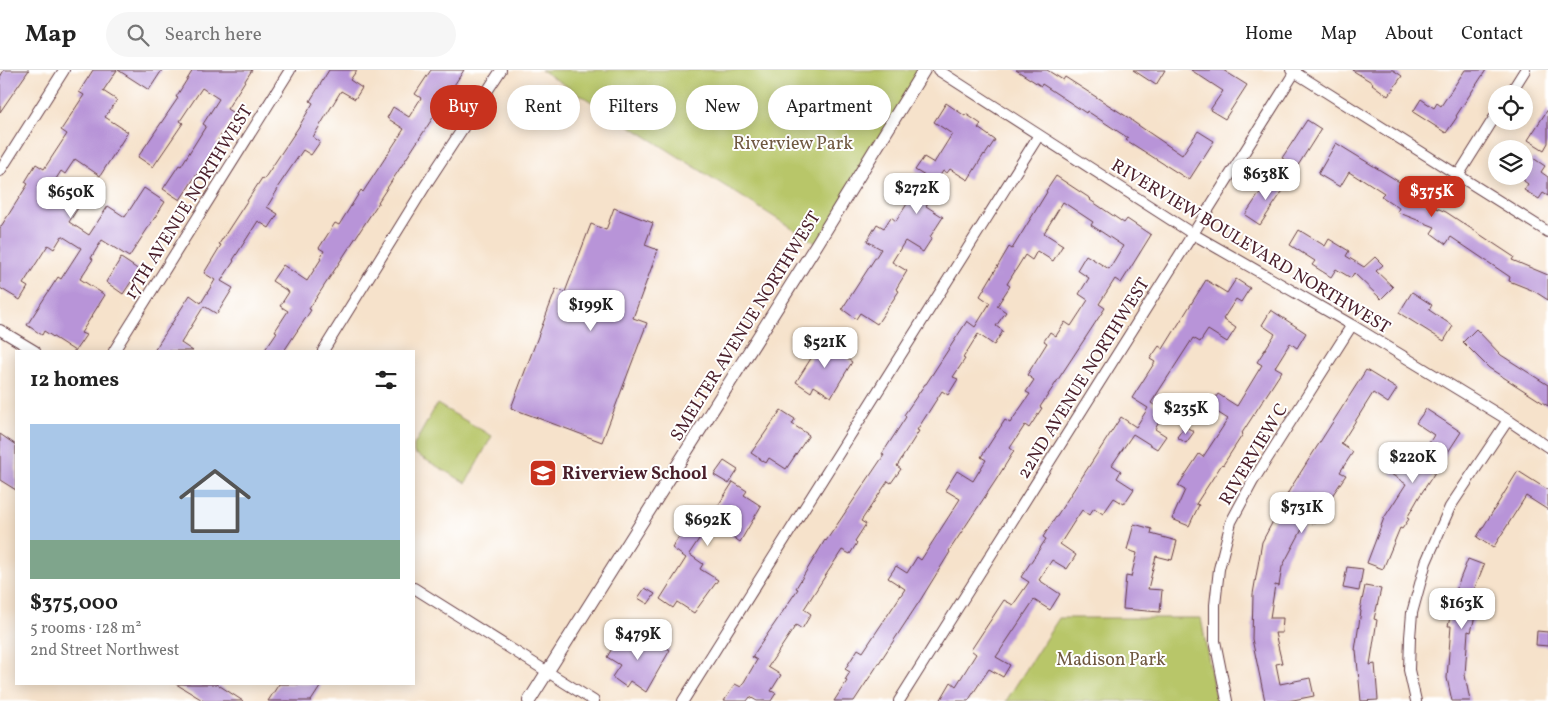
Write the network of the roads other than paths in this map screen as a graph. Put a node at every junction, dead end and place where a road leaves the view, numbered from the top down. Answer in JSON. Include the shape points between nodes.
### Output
{"nodes":[{"id":1,"x":64,"y":70,"type":"edge"},
{"id":2,"x":290,"y":70,"type":"edge"},
{"id":3,"x":501,"y":70,"type":"edge"},
{"id":4,"x":924,"y":70,"type":"edge"},
{"id":5,"x":938,"y":70,"type":"edge"},
{"id":6,"x":1525,"y":70,"type":"edge"},
{"id":7,"x":1294,"y":71,"type":"edge"},
{"id":8,"x":1516,"y":85,"type":"edge"},
{"id":9,"x":1488,"y":128,"type":"edge"},
{"id":10,"x":1039,"y":135,"type":"junction"},
{"id":11,"x":0,"y":171,"type":"edge"},
{"id":12,"x":1459,"y":174,"type":"junction"},
{"id":13,"x":1548,"y":232,"type":"edge"},
{"id":14,"x":1193,"y":234,"type":"junction"},
{"id":15,"x":1352,"y":325,"type":"junction"},
{"id":16,"x":0,"y":330,"type":"edge"},
{"id":17,"x":33,"y":350,"type":"edge"},
{"id":18,"x":115,"y":350,"type":"edge"},
{"id":19,"x":324,"y":350,"type":"edge"},
{"id":20,"x":1508,"y":420,"type":"junction"},
{"id":21,"x":1548,"y":446,"type":"edge"},
{"id":22,"x":415,"y":589,"type":"edge"},
{"id":23,"x":547,"y":673,"type":"junction"},
{"id":24,"x":529,"y":701,"type":"edge"},
{"id":25,"x":594,"y":701,"type":"edge"},
{"id":26,"x":683,"y":701,"type":"edge"},
{"id":27,"x":899,"y":701,"type":"edge"},
{"id":28,"x":1226,"y":701,"type":"edge"},
{"id":29,"x":1416,"y":701,"type":"edge"}],
"edges":[{"from":1,"to":11,"type":"street"},
{"from":2,"to":18,"type":"street","name":"17TH AVENUE NORTHWEST"},
{"from":3,"to":19,"type":"street"},
{"from":4,"to":23,"type":"street","name":"SMELTER AVENUE NORTHWEST"},
{"from":5,"to":10,"type":"street","name":"RIVERVIEW BOULEVARD NORTHWEST"},
{"from":6,"to":8,"type":"street"},
{"from":7,"to":12,"type":"street"},
{"from":7,"to":14,"type":"street","name":"22ND AVENUE NORTHWEST"},
{"from":9,"to":12,"type":"street"},
{"from":10,"to":14,"type":"street","name":"RIVERVIEW BOULEVARD NORTHWEST"},
{"from":10,"to":26,"type":"street"},
{"from":12,"to":13,"type":"street"},
{"from":14,"to":15,"type":"street","name":"RIVERVIEW BOULEVARD NORTHWEST"},
{"from":14,"to":27,"type":"street","name":"22ND AVENUE NORTHWEST"},
{"from":15,"to":20,"type":"street","name":"RIVERVIEW BOULEVARD NORTHWEST"},
{"from":15,"to":28,"type":"street","name":"RIVERVIEW C","via":[[1253,481],[1231,522],[1214,605]]},
{"from":16,"to":17,"type":"street"},
{"from":20,"to":21,"type":"street","name":"RIVERVIEW BOULEVARD NORTHWEST"},
{"from":20,"to":29,"type":"street","via":[[1450,507],[1426,562],[1412,613],[1410,637],[1409,670]]},
{"from":22,"to":23,"type":"street"},
{"from":23,"to":24,"type":"street","name":"SMELTER AVENUE NORTHWEST"},
{"from":23,"to":25,"type":"street"}]}
